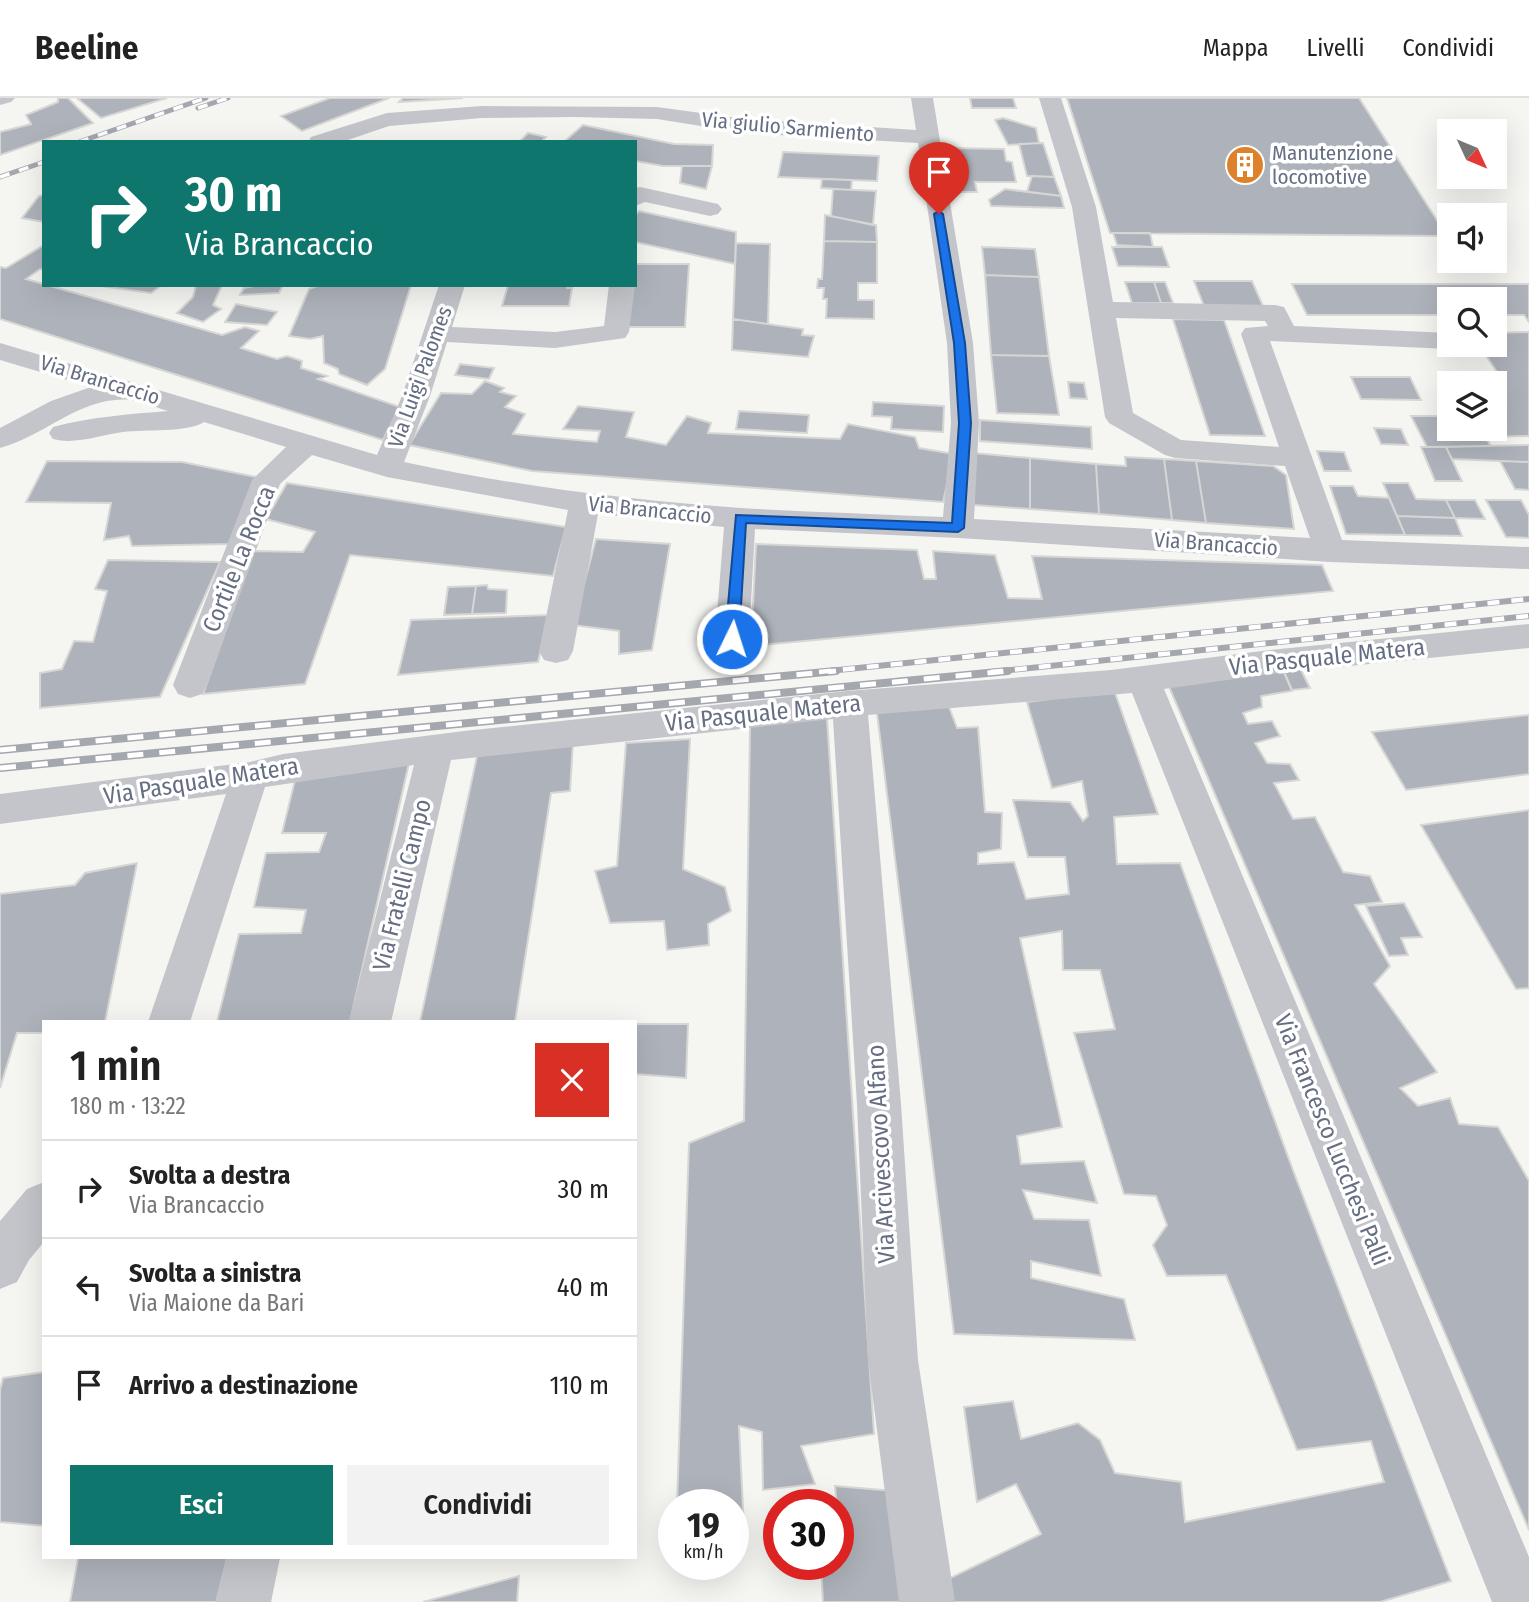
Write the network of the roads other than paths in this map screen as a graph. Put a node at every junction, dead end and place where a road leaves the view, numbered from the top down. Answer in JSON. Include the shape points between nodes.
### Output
{"nodes":[{"id":1,"x":922,"y":98,"type":"edge"},
{"id":2,"x":1050,"y":98,"type":"edge"},
{"id":3,"x":926,"y":137,"type":"junction"},
{"id":4,"x":325,"y":140,"type":"edge"},
{"id":5,"x":637,"y":191,"type":"edge"},
{"id":6,"x":710,"y":209,"type":"dead end"},
{"id":7,"x":451,"y":287,"type":"edge"},
{"id":8,"x":622,"y":287,"type":"edge"},
{"id":9,"x":1101,"y":310,"type":"junction"},
{"id":10,"x":1284,"y":333,"type":"junction"},
{"id":11,"x":437,"y":334,"type":"junction"},
{"id":12,"x":1437,"y":340,"type":"edge"},
{"id":13,"x":1,"y":351,"type":"edge"},
{"id":14,"x":99,"y":385,"type":"junction"},
{"id":15,"x":238,"y":423,"type":"junction"},
{"id":16,"x":63,"y":433,"type":"junction"},
{"id":17,"x":0,"y":438,"type":"edge"},
{"id":18,"x":306,"y":445,"type":"junction"},
{"id":19,"x":0,"y":451,"type":"edge"},
{"id":20,"x":1296,"y":457,"type":"junction"},
{"id":21,"x":387,"y":468,"type":"junction"},
{"id":22,"x":584,"y":504,"type":"junction"},
{"id":23,"x":740,"y":518,"type":"junction"},
{"id":24,"x":958,"y":528,"type":"junction"},
{"id":25,"x":1329,"y":551,"type":"junction"},
{"id":26,"x":1529,"y":558,"type":"edge"},
{"id":27,"x":1529,"y":636,"type":"edge"},
{"id":28,"x":732,"y":639,"type":"dead end"},
{"id":29,"x":556,"y":651,"type":"dead end"},
{"id":30,"x":1141,"y":679,"type":"junction"},
{"id":31,"x":190,"y":685,"type":"dead end"},
{"id":32,"x":847,"y":704,"type":"junction"},
{"id":33,"x":436,"y":749,"type":"junction"},
{"id":34,"x":250,"y":776,"type":"junction"},
{"id":35,"x":0,"y":809,"type":"edge"},
{"id":36,"x":170,"y":1020,"type":"edge"},
{"id":37,"x":370,"y":1020,"type":"edge"},
{"id":38,"x":42,"y":1207,"type":"edge"},
{"id":39,"x":0,"y":1265,"type":"edge"},
{"id":40,"x":253,"y":1559,"type":"edge"},
{"id":41,"x":243,"y":1602,"type":"edge"},
{"id":42,"x":927,"y":1602,"type":"edge"},
{"id":43,"x":1520,"y":1602,"type":"edge"}],
"edges":[{"from":1,"to":3,"type":"street"},
{"from":2,"to":9,"type":"street","via":[[1084,207]]},
{"from":3,"to":4,"type":"street","name":"Via giulio Sarmiento","via":[[745,126],[657,113],[507,122],[387,120]]},
{"from":3,"to":24,"type":"street","via":[[960,343],[965,423]]},
{"from":5,"to":6,"type":"street"},
{"from":7,"to":11,"type":"street","name":"Via Luigi Palomes"},
{"from":8,"to":11,"type":"street","via":[[616,332],[555,340]]},
{"from":9,"to":10,"type":"street","via":[[1275,313]]},
{"from":9,"to":20,"type":"street","via":[[1119,417],[1175,449]]},
{"from":10,"to":12,"type":"street"},
{"from":10,"to":20,"type":"street","via":[[1254,334]]},
{"from":11,"to":21,"type":"street","name":"Via Luigi Palomes"},
{"from":13,"to":14,"type":"street","name":"Via Brancaccio"},
{"from":13,"to":17,"type":"street","via":[[23,368],[33,391],[23,416]]},
{"from":14,"to":15,"type":"street","name":"Via Brancaccio","via":[[148,394]]},
{"from":14,"to":16,"type":"street","via":[[103,405],[95,415]]},
{"from":14,"to":17,"type":"street"},
{"from":15,"to":16,"type":"street","via":[[181,418]]},
{"from":15,"to":18,"type":"street","name":"Via Brancaccio"},
{"from":16,"to":19,"type":"street"},
{"from":18,"to":21,"type":"street","name":"Via Brancaccio"},
{"from":18,"to":31,"type":"street","name":"Cortile La Rocca","via":[[267,480]]},
{"from":20,"to":25,"type":"street"},
{"from":21,"to":22,"type":"street","name":"Via Brancaccio"},
{"from":22,"to":23,"type":"street","name":"Via Brancaccio"},
{"from":22,"to":29,"type":"street"},
{"from":23,"to":24,"type":"street","name":"Via Brancaccio"},
{"from":23,"to":28,"type":"street"},
{"from":24,"to":25,"type":"street","name":"Via Brancaccio"},
{"from":25,"to":26,"type":"street","name":"Via Brancaccio"},
{"from":27,"to":30,"type":"street","name":"Via Pasquale Matera"},
{"from":30,"to":32,"type":"street","name":"Via Pasquale Matera"},
{"from":30,"to":43,"type":"street","name":"Via Francesco Lucchesi Palli"},
{"from":32,"to":33,"type":"street","name":"Via Pasquale Matera"},
{"from":32,"to":42,"type":"street","name":"Via Arcivescovo Alfano","via":[[878,1091],[892,1360]]},
{"from":33,"to":34,"type":"street","name":"Via Pasquale Matera"},
{"from":33,"to":37,"type":"street","name":"Via Fratelli Campo"},
{"from":34,"to":35,"type":"street","name":"Via Pasquale Matera"},
{"from":34,"to":36,"type":"street"},
{"from":38,"to":39,"type":"street"},
{"from":40,"to":41,"type":"street"}]}
